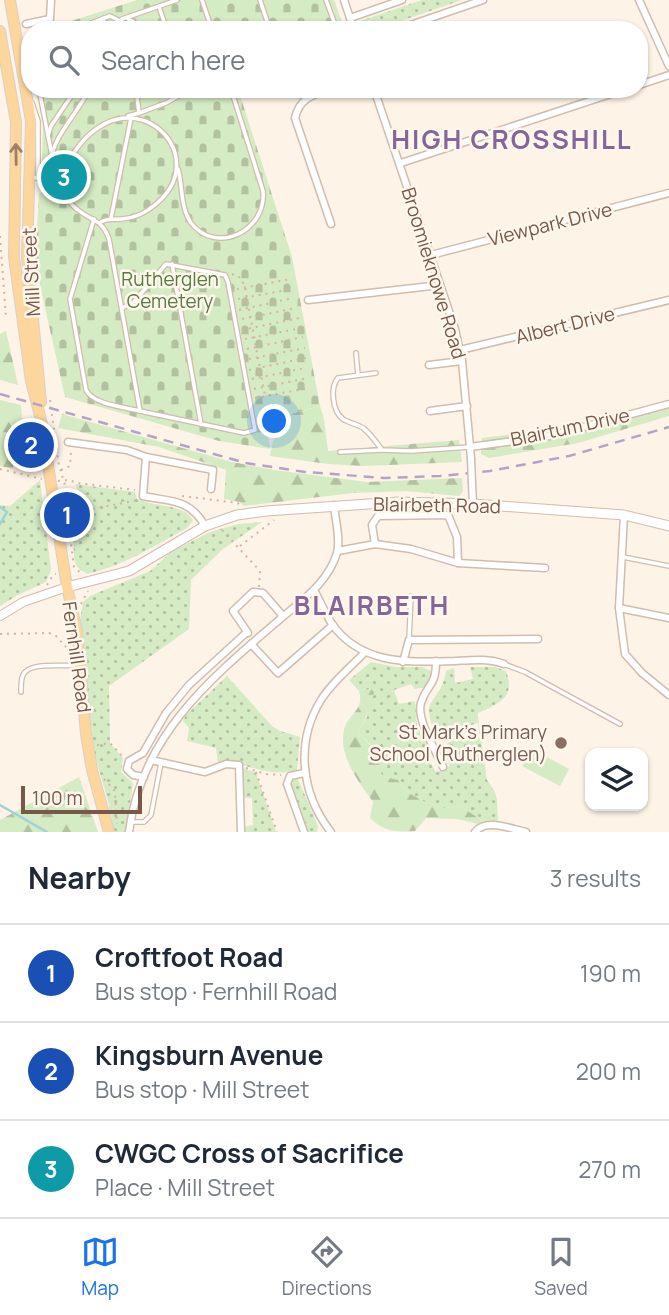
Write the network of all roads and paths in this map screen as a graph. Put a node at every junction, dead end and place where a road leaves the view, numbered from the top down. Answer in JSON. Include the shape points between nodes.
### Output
{"nodes":[{"id":1,"x":10,"y":0,"type":"edge"},
{"id":2,"x":51,"y":0,"type":"edge"},
{"id":3,"x":177,"y":0,"type":"edge"},
{"id":4,"x":202,"y":0,"type":"edge"},
{"id":5,"x":260,"y":0,"type":"edge"},
{"id":6,"x":326,"y":0,"type":"edge"},
{"id":7,"x":344,"y":0,"type":"edge"},
{"id":8,"x":402,"y":0,"type":"edge"},
{"id":9,"x":483,"y":0,"type":"edge"},
{"id":10,"x":639,"y":0,"type":"edge"},
{"id":11,"x":159,"y":7,"type":"junction"},
{"id":12,"x":104,"y":18,"type":"junction"},
{"id":13,"x":350,"y":18,"type":"junction"},
{"id":14,"x":121,"y":20,"type":"junction"},
{"id":15,"x":40,"y":21,"type":"edge"},
{"id":16,"x":96,"y":21,"type":"edge"},
{"id":17,"x":103,"y":21,"type":"edge"},
{"id":18,"x":133,"y":21,"type":"edge"},
{"id":19,"x":164,"y":21,"type":"edge"},
{"id":20,"x":209,"y":21,"type":"edge"},
{"id":21,"x":267,"y":21,"type":"edge"},
{"id":22,"x":334,"y":21,"type":"edge"},
{"id":23,"x":351,"y":21,"type":"edge"},
{"id":24,"x":422,"y":21,"type":"edge"},
{"id":25,"x":0,"y":31,"type":"edge"},
{"id":26,"x":19,"y":47,"type":"junction"},
{"id":27,"x":2,"y":50,"type":"edge"},
{"id":28,"x":21,"y":59,"type":"edge"},
{"id":29,"x":669,"y":66,"type":"edge"},
{"id":30,"x":669,"y":75,"type":"edge"},
{"id":31,"x":648,"y":82,"type":"edge"},
{"id":32,"x":27,"y":98,"type":"edge"},
{"id":33,"x":40,"y":98,"type":"edge"},
{"id":34,"x":70,"y":98,"type":"edge"},
{"id":35,"x":85,"y":98,"type":"edge"},
{"id":36,"x":137,"y":98,"type":"edge"},
{"id":37,"x":175,"y":98,"type":"edge"},
{"id":38,"x":234,"y":98,"type":"edge"},
{"id":39,"x":308,"y":98,"type":"edge"},
{"id":40,"x":377,"y":98,"type":"edge"},
{"id":41,"x":599,"y":98,"type":"edge"},
{"id":42,"x":139,"y":113,"type":"junction"},
{"id":43,"x":123,"y":118,"type":"junction"},
{"id":44,"x":131,"y":118,"type":"junction"},
{"id":45,"x":48,"y":142,"type":"junction"},
{"id":46,"x":52,"y":156,"type":"junction"},
{"id":47,"x":401,"y":163,"type":"junction"},
{"id":48,"x":177,"y":167,"type":"junction"},
{"id":49,"x":33,"y":178,"type":"junction"},
{"id":50,"x":59,"y":183,"type":"junction"},
{"id":51,"x":16,"y":185,"type":"junction"},
{"id":52,"x":669,"y":193,"type":"edge"},
{"id":53,"x":111,"y":218,"type":"junction"},
{"id":54,"x":94,"y":219,"type":"junction"},
{"id":55,"x":100,"y":222,"type":"junction"},
{"id":56,"x":331,"y":224,"type":"dead end"},
{"id":57,"x":0,"y":236,"type":"edge"},
{"id":58,"x":431,"y":255,"type":"junction"},
{"id":59,"x":172,"y":264,"type":"junction"},
{"id":60,"x":225,"y":275,"type":"junction"},
{"id":61,"x":291,"y":279,"type":"dead end"},
{"id":62,"x":440,"y":285,"type":"junction"},
{"id":63,"x":245,"y":287,"type":"junction"},
{"id":64,"x":236,"y":289,"type":"dead end"},
{"id":65,"x":292,"y":289,"type":"dead end"},
{"id":66,"x":2,"y":290,"type":"edge"},
{"id":67,"x":247,"y":297,"type":"junction"},
{"id":68,"x":293,"y":298,"type":"dead end"},
{"id":69,"x":237,"y":299,"type":"dead end"},
{"id":70,"x":308,"y":300,"type":"dead end"},
{"id":71,"x":669,"y":300,"type":"edge"},
{"id":72,"x":249,"y":307,"type":"junction"},
{"id":73,"x":122,"y":308,"type":"junction"},
{"id":74,"x":296,"y":308,"type":"dead end"},
{"id":75,"x":240,"y":310,"type":"dead end"},
{"id":76,"x":251,"y":317,"type":"junction"},
{"id":77,"x":6,"y":318,"type":"dead end"},
{"id":78,"x":299,"y":318,"type":"dead end"},
{"id":79,"x":241,"y":319,"type":"dead end"},
{"id":80,"x":253,"y":327,"type":"junction"},
{"id":81,"x":301,"y":328,"type":"dead end"},
{"id":82,"x":237,"y":330,"type":"junction"},
{"id":83,"x":254,"y":337,"type":"junction"},
{"id":84,"x":303,"y":337,"type":"dead end"},
{"id":85,"x":245,"y":339,"type":"dead end"},
{"id":86,"x":256,"y":348,"type":"junction"},
{"id":87,"x":305,"y":348,"type":"dead end"},
{"id":88,"x":247,"y":349,"type":"dead end"},
{"id":89,"x":460,"y":350,"type":"junction"},
{"id":90,"x":356,"y":353,"type":"dead end"},
{"id":91,"x":258,"y":357,"type":"junction"},
{"id":92,"x":306,"y":358,"type":"dead end"},
{"id":93,"x":249,"y":359,"type":"dead end"},
{"id":94,"x":462,"y":361,"type":"junction"},
{"id":95,"x":429,"y":365,"type":"dead end"},
{"id":96,"x":260,"y":367,"type":"junction"},
{"id":97,"x":305,"y":368,"type":"dead end"},
{"id":98,"x":244,"y":370,"type":"junction"},
{"id":99,"x":376,"y":373,"type":"dead end"},
{"id":100,"x":358,"y":375,"type":"junction"},
{"id":101,"x":262,"y":377,"type":"junction"},
{"id":102,"x":308,"y":378,"type":"dead end"},
{"id":103,"x":252,"y":379,"type":"dead end"},
{"id":104,"x":264,"y":387,"type":"junction"},
{"id":105,"x":309,"y":388,"type":"dead end"},
{"id":106,"x":49,"y":389,"type":"dead end"},
{"id":107,"x":254,"y":389,"type":"dead end"},
{"id":108,"x":265,"y":396,"type":"junction"},
{"id":109,"x":249,"y":400,"type":"junction"},
{"id":110,"x":669,"y":404,"type":"edge"},
{"id":111,"x":467,"y":407,"type":"junction"},
{"id":112,"x":140,"y":411,"type":"junction"},
{"id":113,"x":430,"y":411,"type":"dead end"},
{"id":114,"x":41,"y":420,"type":"junction"},
{"id":115,"x":201,"y":424,"type":"junction"},
{"id":116,"x":71,"y":443,"type":"joint"},
{"id":117,"x":470,"y":447,"type":"junction"},
{"id":118,"x":382,"y":450,"type":"junction"},
{"id":119,"x":340,"y":452,"type":"dead end"},
{"id":120,"x":146,"y":457,"type":"junction"},
{"id":121,"x":0,"y":469,"type":"edge"},
{"id":122,"x":61,"y":470,"type":"junction"},
{"id":123,"x":51,"y":481,"type":"junction"},
{"id":124,"x":211,"y":488,"type":"dead end"},
{"id":125,"x":143,"y":494,"type":"junction"},
{"id":126,"x":473,"y":504,"type":"junction"},
{"id":127,"x":334,"y":505,"type":"junction"},
{"id":128,"x":286,"y":510,"type":"junction"},
{"id":129,"x":71,"y":513,"type":"junction"},
{"id":130,"x":624,"y":516,"type":"junction"},
{"id":131,"x":210,"y":524,"type":"junction"},
{"id":132,"x":669,"y":526,"type":"edge"},
{"id":133,"x":375,"y":544,"type":"junction"},
{"id":134,"x":239,"y":547,"type":"junction"},
{"id":135,"x":338,"y":551,"type":"junction"},
{"id":136,"x":621,"y":556,"type":"junction"},
{"id":137,"x":458,"y":563,"type":"junction"},
{"id":138,"x":669,"y":566,"type":"edge"},
{"id":139,"x":545,"y":568,"type":"dead end"},
{"id":140,"x":86,"y":583,"type":"junction"},
{"id":141,"x":67,"y":587,"type":"junction"},
{"id":142,"x":314,"y":590,"type":"junction"},
{"id":143,"x":258,"y":591,"type":"junction"},
{"id":144,"x":411,"y":596,"type":"dead end"},
{"id":145,"x":619,"y":608,"type":"junction"},
{"id":146,"x":80,"y":609,"type":"dead end"},
{"id":147,"x":0,"y":616,"type":"edge"},
{"id":148,"x":283,"y":616,"type":"junction"},
{"id":149,"x":669,"y":618,"type":"edge"},
{"id":150,"x":333,"y":625,"type":"junction"},
{"id":151,"x":247,"y":632,"type":"junction"},
{"id":152,"x":0,"y":634,"type":"edge"},
{"id":153,"x":409,"y":639,"type":"junction"},
{"id":154,"x":538,"y":639,"type":"dead end"},
{"id":155,"x":253,"y":642,"type":"junction"},
{"id":156,"x":66,"y":647,"type":"dead end"},
{"id":157,"x":365,"y":652,"type":"junction"},
{"id":158,"x":436,"y":661,"type":"junction"},
{"id":159,"x":403,"y":662,"type":"junction"},
{"id":160,"x":81,"y":664,"type":"junction"},
{"id":161,"x":504,"y":664,"type":"joint"},
{"id":162,"x":21,"y":692,"type":"dead end"},
{"id":163,"x":669,"y":695,"type":"edge"},
{"id":164,"x":620,"y":724,"type":"dead end"},
{"id":165,"x":98,"y":753,"type":"dead end"},
{"id":166,"x":150,"y":760,"type":"junction"},
{"id":167,"x":129,"y":761,"type":"junction"},
{"id":168,"x":161,"y":763,"type":"junction"},
{"id":169,"x":239,"y":765,"type":"junction"},
{"id":170,"x":443,"y":767,"type":"dead end"},
{"id":171,"x":102,"y":771,"type":"dead end"},
{"id":172,"x":256,"y":772,"type":"junction"},
{"id":173,"x":304,"y":773,"type":"junction"},
{"id":174,"x":290,"y":776,"type":"junction"},
{"id":175,"x":144,"y":777,"type":"junction"},
{"id":176,"x":104,"y":780,"type":"junction"},
{"id":177,"x":108,"y":792,"type":"dead end"},
{"id":178,"x":111,"y":803,"type":"dead end"},
{"id":179,"x":116,"y":807,"type":"junction"},
{"id":180,"x":131,"y":821,"type":"junction"},
{"id":181,"x":109,"y":832,"type":"edge"},
{"id":182,"x":119,"y":832,"type":"edge"},
{"id":183,"x":130,"y":832,"type":"edge"},
{"id":184,"x":241,"y":832,"type":"edge"},
{"id":185,"x":277,"y":832,"type":"edge"},
{"id":186,"x":304,"y":832,"type":"edge"},
{"id":187,"x":330,"y":832,"type":"edge"},
{"id":188,"x":475,"y":832,"type":"edge"},
{"id":189,"x":526,"y":832,"type":"edge"}],
"edges":[{"from":1,"to":26,"type":"main road","name":"Mill Street"},
{"from":2,"to":15,"type":"street","via":[[50,19]]},
{"from":3,"to":11,"type":"lane"},
{"from":4,"to":20,"type":"lane"},
{"from":5,"to":21,"type":"lane"},
{"from":6,"to":22,"type":"lane"},
{"from":7,"to":13,"type":"street"},
{"from":8,"to":13,"type":"street"},
{"from":9,"to":24,"type":"street"},
{"from":10,"to":29,"type":"street"},
{"from":11,"to":14,"type":"lane"},
{"from":11,"to":19,"type":"lane"},
{"from":12,"to":14,"type":"lane"},
{"from":12,"to":16,"type":"lane"},
{"from":12,"to":17,"type":"lane"},
{"from":13,"to":23,"type":"street"},
{"from":14,"to":18,"type":"lane"},
{"from":25,"to":27,"type":"main road","name":"Mill Street"},
{"from":26,"to":27,"type":"main road"},
{"from":26,"to":28,"type":"main road","name":"Mill Street"},
{"from":51,"to":27,"type":"main road","name":"Mill Street","one_way":true,"via":[[16,122]]},
{"from":30,"to":31,"type":"street"},
{"from":32,"to":49,"type":"main road","name":"Mill Street"},
{"from":33,"to":45,"type":"lane"},
{"from":34,"to":45,"type":"lane","via":[[51,126]]},
{"from":35,"to":46,"type":"lane","via":[[57,140]]},
{"from":36,"to":42,"type":"lane"},
{"from":37,"to":42,"type":"lane"},
{"from":38,"to":48,"type":"lane","via":[[263,191],[260,216],[236,236],[215,237],[200,230],[186,213]]},
{"from":39,"to":56,"type":"street","via":[[298,106],[295,118]]},
{"from":40,"to":47,"type":"street","name":"Broomieknowe Road"},
{"from":41,"to":47,"type":"street"},
{"from":42,"to":43,"type":"lane"},
{"from":43,"to":44,"type":"lane"},
{"from":43,"to":50,"type":"lane","via":[[85,137]]},
{"from":44,"to":48,"type":"lane","via":[[149,122],[166,136]]},
{"from":44,"to":53,"type":"lane"},
{"from":45,"to":46,"type":"lane"},
{"from":46,"to":50,"type":"lane"},
{"from":47,"to":58,"type":"street","name":"Broomieknowe Road"},
{"from":48,"to":53,"type":"lane","via":[[156,205],[132,217]]},
{"from":49,"to":50,"type":"lane"},
{"from":49,"to":51,"type":"main road"},
{"from":49,"to":114,"type":"main road","name":"Mill Street","via":[[27,258]]},
{"from":50,"to":54,"type":"lane","via":[[76,208]]},
{"from":51,"to":114,"type":"main road","name":"Mill Street","via":[[14,257]]},
{"from":52,"to":58,"type":"street","name":"Viewpark Drive"},
{"from":53,"to":55,"type":"lane"},
{"from":54,"to":55,"type":"lane"},
{"from":54,"to":112,"type":"lane","via":[[69,299],[86,390],[96,400]]},
{"from":55,"to":73,"type":"lane","via":[[109,239]]},
{"from":57,"to":66,"type":"path"},
{"from":58,"to":62,"type":"street","name":"Broomieknowe Road"},
{"from":59,"to":60,"type":"lane"},
{"from":59,"to":73,"type":"lane","via":[[163,266],[134,302]]},
{"from":59,"to":115,"type":"lane"},
{"from":60,"to":63,"type":"path","via":[[237,275]]},
{"from":60,"to":82,"type":"lane"},
{"from":61,"to":63,"type":"path"},
{"from":62,"to":70,"type":"street"},
{"from":62,"to":89,"type":"street","name":"Broomieknowe Road"},
{"from":63,"to":64,"type":"path"},
{"from":63,"to":67,"type":"path"},
{"from":65,"to":67,"type":"path"},
{"from":66,"to":77,"type":"path"},
{"from":67,"to":69,"type":"path"},
{"from":67,"to":72,"type":"path"},
{"from":68,"to":72,"type":"path"},
{"from":71,"to":89,"type":"street","name":"Albert Drive"},
{"from":72,"to":75,"type":"path"},
{"from":72,"to":76,"type":"path"},
{"from":73,"to":112,"type":"lane"},
{"from":74,"to":76,"type":"path"},
{"from":76,"to":79,"type":"path"},
{"from":76,"to":80,"type":"path"},
{"from":78,"to":80,"type":"path"},
{"from":80,"to":82,"type":"path"},
{"from":80,"to":83,"type":"path"},
{"from":81,"to":83,"type":"path"},
{"from":82,"to":98,"type":"lane"},
{"from":83,"to":85,"type":"path"},
{"from":83,"to":86,"type":"path"},
{"from":84,"to":86,"type":"path"},
{"from":86,"to":88,"type":"path"},
{"from":86,"to":91,"type":"path"},
{"from":87,"to":91,"type":"path"},
{"from":89,"to":94,"type":"street","name":"Broomieknowe Road"},
{"from":90,"to":100,"type":"lane"},
{"from":91,"to":93,"type":"path"},
{"from":91,"to":96,"type":"path"},
{"from":92,"to":96,"type":"path"},
{"from":94,"to":95,"type":"street"},
{"from":94,"to":111,"type":"street","name":"Broomieknowe Road"},
{"from":96,"to":98,"type":"path"},
{"from":96,"to":101,"type":"path"},
{"from":97,"to":101,"type":"path"},
{"from":98,"to":109,"type":"lane"},
{"from":99,"to":100,"type":"lane"},
{"from":100,"to":118,"type":"lane","via":[[335,382],[336,410],[372,435]]},
{"from":101,"to":103,"type":"path"},
{"from":101,"to":104,"type":"path"},
{"from":102,"to":104,"type":"path"},
{"from":104,"to":107,"type":"path"},
{"from":104,"to":108,"type":"path"},
{"from":105,"to":108,"type":"path"},
{"from":106,"to":122,"type":"path"},
{"from":108,"to":109,"type":"path"},
{"from":109,"to":115,"type":"lane","via":[[253,433]]},
{"from":110,"to":117,"type":"street","name":"Blairtum Drive","via":[[550,436]]},
{"from":111,"to":113,"type":"street"},
{"from":111,"to":117,"type":"street","name":"Broomieknowe Road"},
{"from":112,"to":115,"type":"lane"},
{"from":114,"to":123,"type":"main road","name":"Mill Street"},
{"from":116,"to":120,"type":"street"},
{"from":116,"to":122,"type":"path","via":[[70,466]]},
{"from":117,"to":118,"type":"lane"},
{"from":117,"to":126,"type":"street","name":"Broomieknowe Road","bridge":true},
{"from":118,"to":119,"type":"lane"},
{"from":120,"to":124,"type":"street","via":[[212,470]]},
{"from":120,"to":125,"type":"street"},
{"from":121,"to":123,"type":"path"},
{"from":122,"to":129,"type":"path"},
{"from":123,"to":141,"type":"main road","name":"Fernhill Road"},
{"from":125,"to":129,"type":"path","via":[[139,500]]},
{"from":125,"to":131,"type":"street","via":[[178,501]]},
{"from":126,"to":127,"type":"main road","name":"Blairbeth Road"},
{"from":126,"to":130,"type":"main road","name":"Blairbeth Road"},
{"from":127,"to":128,"type":"main road","name":"Blairbeth Road"},
{"from":127,"to":135,"type":"street"},
{"from":128,"to":131,"type":"main road","name":"Blairbeth Road"},
{"from":128,"to":134,"type":"path"},
{"from":129,"to":140,"type":"path","via":[[74,567]]},
{"from":130,"to":132,"type":"main road","name":"Blairbeth Road"},
{"from":130,"to":136,"type":"street"},
{"from":131,"to":134,"type":"path"},
{"from":131,"to":140,"type":"main road","name":"Blairbeth Road","via":[[129,571]]},
{"from":133,"to":135,"type":"street"},
{"from":133,"to":137,"type":"street"},
{"from":133,"to":137,"type":"street","via":[[372,526],[378,516],[448,515],[457,537]]},
{"from":134,"to":143,"type":"path","via":[[260,572]]},
{"from":135,"to":142,"type":"street"},
{"from":136,"to":138,"type":"lane"},
{"from":136,"to":145,"type":"street"},
{"from":137,"to":139,"type":"street"},
{"from":140,"to":141,"type":"main road","name":"Blairbeth Road"},
{"from":140,"to":146,"type":"path","via":[[88,593]]},
{"from":141,"to":147,"type":"street","via":[[23,602]]},
{"from":141,"to":160,"type":"main road","name":"Fernhill Road"},
{"from":142,"to":148,"type":"street"},
{"from":142,"to":150,"type":"street"},
{"from":143,"to":148,"type":"street"},
{"from":143,"to":151,"type":"street","via":[[233,611]]},
{"from":144,"to":153,"type":"lane"},
{"from":145,"to":149,"type":"street"},
{"from":145,"to":163,"type":"street","via":[[625,654]]},
{"from":148,"to":155,"type":"street"},
{"from":150,"to":155,"type":"street","via":[[278,673]]},
{"from":150,"to":157,"type":"street"},
{"from":151,"to":155,"type":"street"},
{"from":151,"to":167,"type":"street","via":[[189,685],[143,753]]},
{"from":152,"to":156,"type":"path","via":[[48,633]]},
{"from":153,"to":154,"type":"street"},
{"from":153,"to":159,"type":"street"},
{"from":155,"to":166,"type":"street","via":[[182,711]]},
{"from":157,"to":159,"type":"street"},
{"from":157,"to":173,"type":"street","via":[[317,708],[307,733]]},
{"from":158,"to":159,"type":"street"},
{"from":158,"to":161,"type":"street"},
{"from":158,"to":170,"type":"street","via":[[435,681],[420,711]]},
{"from":160,"to":162,"type":"lane","via":[[30,668],[22,676]]},
{"from":160,"to":181,"type":"main road","name":"Fernhill Road","via":[[86,734]]},
{"from":161,"to":164,"type":"lane"},
{"from":165,"to":167,"type":"path","via":[[97,745],[110,743]]},
{"from":166,"to":168,"type":"street"},
{"from":166,"to":175,"type":"street"},
{"from":167,"to":175,"type":"street","via":[[127,769]]},
{"from":168,"to":169,"type":"street","via":[[205,772],[226,764]]},
{"from":168,"to":180,"type":"lane","via":[[151,815],[144,822]]},
{"from":169,"to":172,"type":"path"},
{"from":169,"to":184,"type":"street"},
{"from":171,"to":176,"type":"path"},
{"from":172,"to":174,"type":"path"},
{"from":172,"to":185,"type":"path"},
{"from":173,"to":174,"type":"street"},
{"from":173,"to":187,"type":"street","via":[[314,805]]},
{"from":174,"to":186,"type":"street","via":[[287,784]]},
{"from":175,"to":180,"type":"street"},
{"from":176,"to":177,"type":"path"},
{"from":176,"to":179,"type":"path","via":[[116,790]]},
{"from":178,"to":179,"type":"path"},
{"from":179,"to":182,"type":"path"},
{"from":180,"to":183,"type":"street"},
{"from":188,"to":189,"type":"street","via":[[486,825]]}]}
